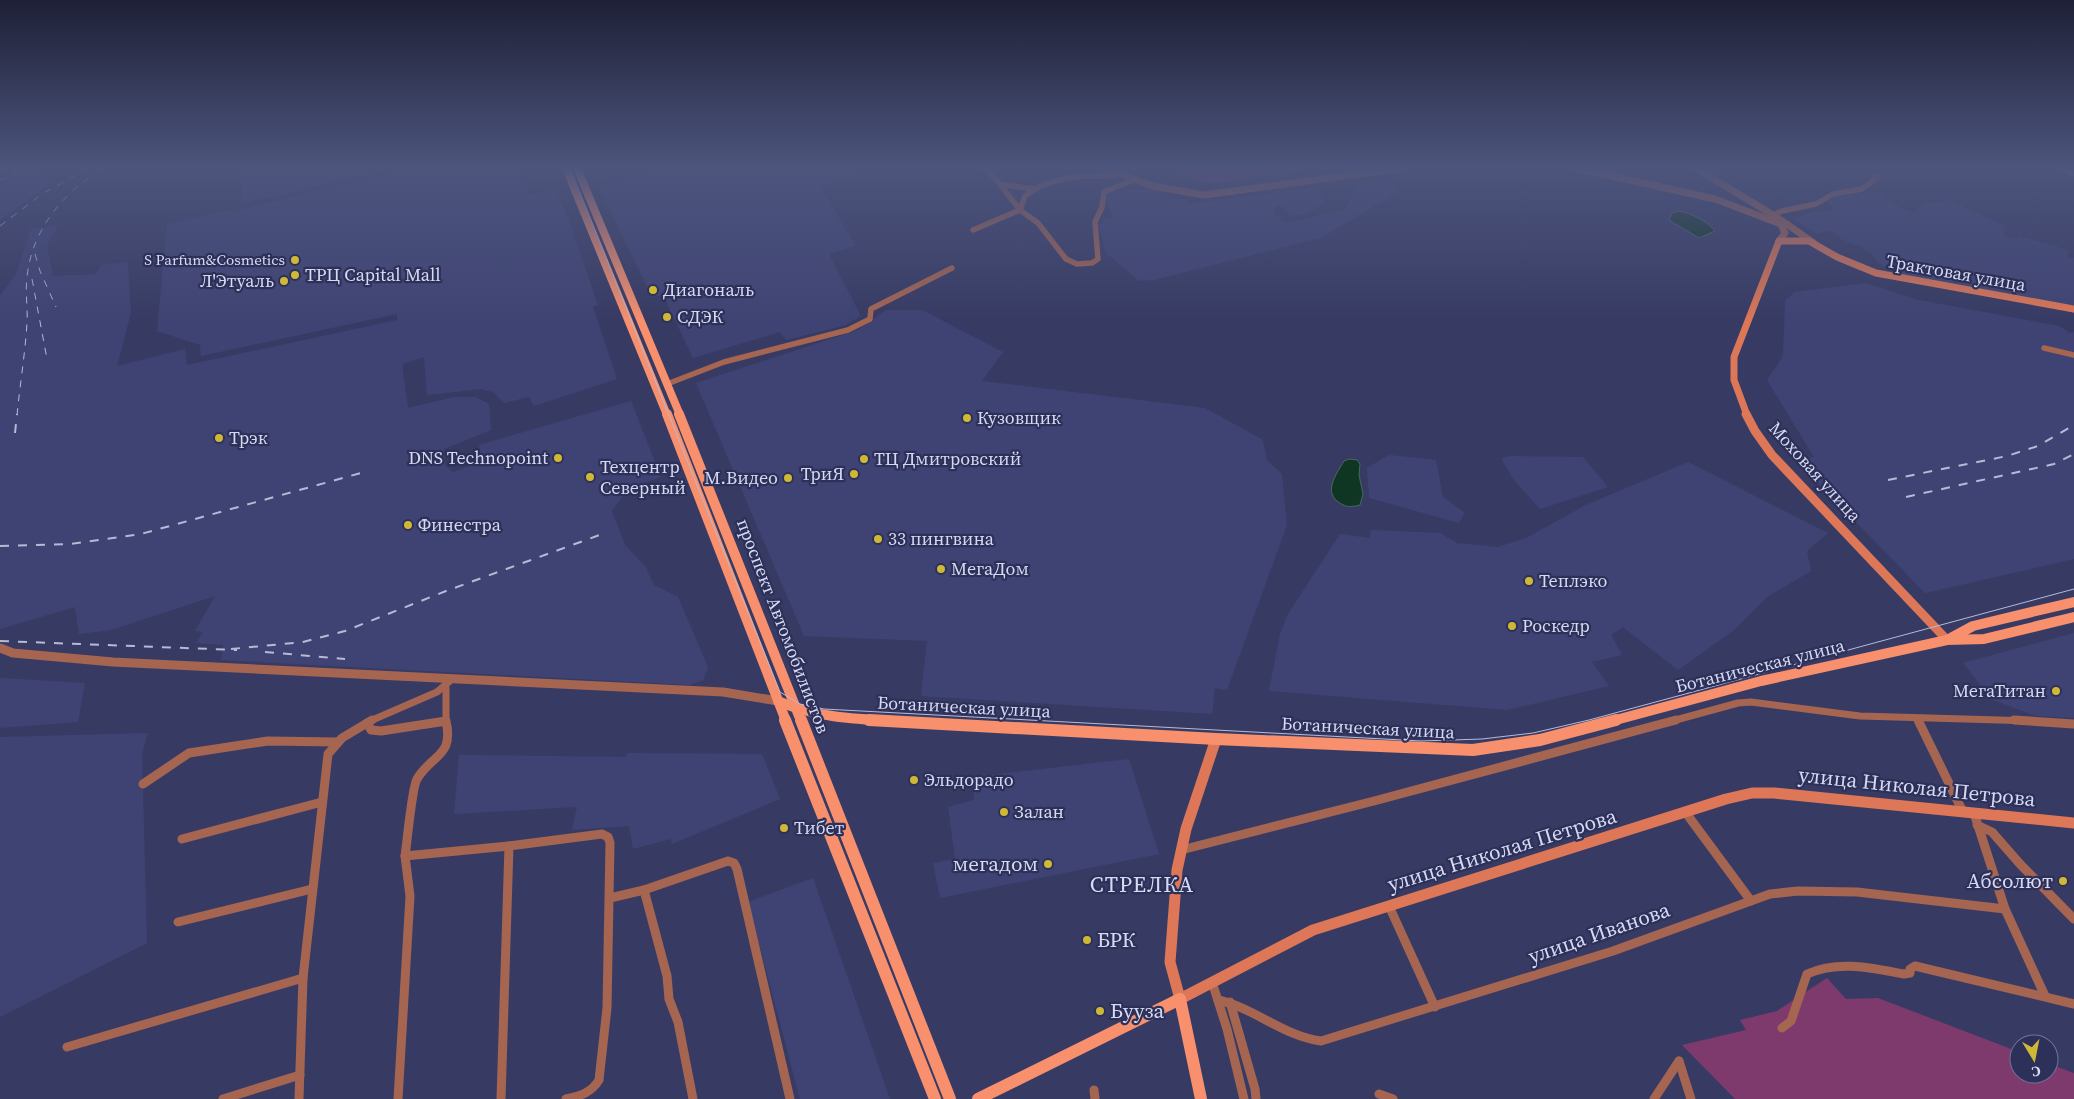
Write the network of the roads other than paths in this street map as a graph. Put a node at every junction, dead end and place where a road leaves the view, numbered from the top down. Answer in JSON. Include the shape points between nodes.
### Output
{"nodes":[{"id":1,"x":587,"y":219,"type":"edge"},
{"id":2,"x":598,"y":219,"type":"edge"},
{"id":3,"x":998,"y":219,"type":"edge"},
{"id":4,"x":1034,"y":219,"type":"edge"},
{"id":5,"x":1096,"y":219,"type":"edge"},
{"id":6,"x":1775,"y":219,"type":"edge"},
{"id":7,"x":1777,"y":219,"type":"edge"},
{"id":8,"x":1780,"y":221,"type":"junction"},
{"id":9,"x":973,"y":230,"type":"dead end"},
{"id":10,"x":1779,"y":241,"type":"junction"},
{"id":11,"x":1814,"y":244,"type":"junction"},
{"id":12,"x":952,"y":268,"type":"dead end"},
{"id":13,"x":2074,"y":309,"type":"edge"},
{"id":14,"x":2044,"y":348,"type":"dead end"},
{"id":15,"x":2074,"y":356,"type":"edge"},
{"id":16,"x":667,"y":384,"type":"junction"},
{"id":17,"x":2074,"y":602,"type":"edge"},
{"id":18,"x":2074,"y":617,"type":"edge"},
{"id":19,"x":1948,"y":640,"type":"junction"},
{"id":20,"x":0,"y":648,"type":"edge"},
{"id":21,"x":448,"y":684,"type":"junction"},
{"id":22,"x":778,"y":701,"type":"junction"},
{"id":23,"x":796,"y":709,"type":"junction"},
{"id":24,"x":1918,"y":719,"type":"junction"},
{"id":25,"x":446,"y":721,"type":"junction"},
{"id":26,"x":368,"y":723,"type":"junction"},
{"id":27,"x":2074,"y":724,"type":"edge"},
{"id":28,"x":1216,"y":739,"type":"junction"},
{"id":29,"x":336,"y":742,"type":"junction"},
{"id":30,"x":144,"y":784,"type":"dead end"},
{"id":31,"x":322,"y":802,"type":"junction"},
{"id":32,"x":1968,"y":812,"type":"junction"},
{"id":33,"x":1686,"y":813,"type":"junction"},
{"id":34,"x":2074,"y":823,"type":"edge"},
{"id":35,"x":1977,"y":825,"type":"junction"},
{"id":36,"x":182,"y":839,"type":"dead end"},
{"id":37,"x":509,"y":846,"type":"junction"},
{"id":38,"x":1181,"y":850,"type":"junction"},
{"id":39,"x":404,"y":856,"type":"junction"},
{"id":40,"x":312,"y":889,"type":"junction"},
{"id":41,"x":644,"y":890,"type":"junction"},
{"id":42,"x":610,"y":898,"type":"junction"},
{"id":43,"x":1751,"y":901,"type":"junction"},
{"id":44,"x":1388,"y":906,"type":"junction"},
{"id":45,"x":2005,"y":909,"type":"junction"},
{"id":46,"x":2074,"y":919,"type":"edge"},
{"id":47,"x":178,"y":922,"type":"dead end"},
{"id":48,"x":303,"y":978,"type":"junction"},
{"id":49,"x":1212,"y":982,"type":"junction"},
{"id":50,"x":2045,"y":996,"type":"junction"},
{"id":51,"x":1180,"y":999,"type":"junction"},
{"id":52,"x":1218,"y":1000,"type":"junction"},
{"id":53,"x":1230,"y":1002,"type":"junction"},
{"id":54,"x":2074,"y":1004,"type":"edge"},
{"id":55,"x":1435,"y":1007,"type":"junction"},
{"id":56,"x":1782,"y":1028,"type":"dead end"},
{"id":57,"x":67,"y":1047,"type":"dead end"},
{"id":58,"x":300,"y":1075,"type":"junction"},
{"id":59,"x":1379,"y":1094,"type":"dead end"},
{"id":60,"x":223,"y":1099,"type":"edge"},
{"id":61,"x":299,"y":1099,"type":"edge"},
{"id":62,"x":398,"y":1099,"type":"edge"},
{"id":63,"x":501,"y":1099,"type":"edge"},
{"id":64,"x":566,"y":1099,"type":"edge"},
{"id":65,"x":693,"y":1099,"type":"edge"},
{"id":66,"x":790,"y":1099,"type":"edge"},
{"id":67,"x":935,"y":1099,"type":"edge"},
{"id":68,"x":950,"y":1099,"type":"edge"},
{"id":69,"x":978,"y":1099,"type":"edge"},
{"id":70,"x":1201,"y":1099,"type":"edge"},
{"id":71,"x":1244,"y":1099,"type":"edge"},
{"id":72,"x":1256,"y":1099,"type":"edge"},
{"id":73,"x":1393,"y":1099,"type":"edge"},
{"id":74,"x":1654,"y":1099,"type":"edge"},
{"id":75,"x":1691,"y":1099,"type":"edge"}],
"edges":[{"from":1,"to":22,"type":"main road","name":"проспект Автомобилистов","via":[[696,486]]},
{"from":2,"to":16,"type":"main road","name":"проспект Автомобилистов"},
{"from":3,"to":9,"type":"street"},
{"from":4,"to":5,"type":"street","via":[[1066,259],[1077,264],[1092,263],[1099,256]]},
{"from":6,"to":8,"type":"street"},
{"from":7,"to":8,"type":"street"},
{"from":8,"to":10,"type":"street","via":[[1785,232]]},
{"from":8,"to":11,"type":"street"},
{"from":10,"to":11,"type":"main road","name":"Трактовая улица","via":[[1804,240]]},
{"from":10,"to":19,"type":"main road","name":"Моховая улица","via":[[1734,357],[1734,380],[1742,406],[1772,455]]},
{"from":11,"to":13,"type":"main road","name":"Трактовая улица","via":[[1876,274]]},
{"from":12,"to":16,"type":"street","via":[[871,309],[870,319],[858,327],[724,362]]},
{"from":14,"to":15,"type":"street"},
{"from":16,"to":23,"type":"main road","name":"проспект Автомобилистов"},
{"from":17,"to":19,"type":"main road","name":"Ботаническая улица","via":[[1973,626]]},
{"from":18,"to":19,"type":"main road","name":"Ботаническая улица","via":[[1984,639]]},
{"from":19,"to":28,"type":"main road","name":"Ботаническая улица","via":[[1761,681],[1513,745],[1450,750]]},
{"from":20,"to":21,"type":"street","via":[[13,653],[113,662]]},
{"from":21,"to":22,"type":"street","via":[[724,692]]},
{"from":21,"to":25,"type":"street"},
{"from":21,"to":26,"type":"street"},
{"from":22,"to":23,"type":"main road","name":"Ботаническая улица"},
{"from":22,"to":67,"type":"main road","name":"проспект Автомобилистов"},
{"from":23,"to":28,"type":"main road","name":"Ботаническая улица","via":[[840,718]]},
{"from":23,"to":68,"type":"main road","name":"проспект Автомобилистов"},
{"from":24,"to":27,"type":"street","via":[[2002,719]]},
{"from":24,"to":32,"type":"street"},
{"from":24,"to":38,"type":"street","via":[[1840,714],[1756,701],[1738,703]]},
{"from":25,"to":26,"type":"street","via":[[381,731],[371,730]]},
{"from":25,"to":39,"type":"street","via":[[449,735],[445,749],[416,780]]},
{"from":26,"to":29,"type":"street"},
{"from":28,"to":38,"type":"main road"},
{"from":29,"to":30,"type":"street","via":[[268,741],[189,753]]},
{"from":29,"to":31,"type":"street","via":[[328,754]]},
{"from":31,"to":36,"type":"street"},
{"from":31,"to":40,"type":"street"},
{"from":32,"to":33,"type":"main road","name":"улица Николая Петрова","via":[[1760,793],[1733,797]]},
{"from":32,"to":34,"type":"main road","name":"улица Николая Петрова"},
{"from":32,"to":35,"type":"street"},
{"from":33,"to":43,"type":"street"},
{"from":33,"to":44,"type":"main road","name":"улица Николая Петрова"},
{"from":35,"to":45,"type":"street"},
{"from":35,"to":46,"type":"street","via":[[1992,832]]},
{"from":37,"to":39,"type":"street"},
{"from":37,"to":42,"type":"street","via":[[602,834],[608,837]]},
{"from":37,"to":63,"type":"street"},
{"from":38,"to":51,"type":"main road","via":[[1170,948],[1170,962]]},
{"from":39,"to":62,"type":"street","via":[[410,896]]},
{"from":40,"to":47,"type":"street"},
{"from":40,"to":48,"type":"street"},
{"from":41,"to":42,"type":"street"},
{"from":41,"to":65,"type":"street","via":[[667,976],[669,999],[678,1022]]},
{"from":41,"to":66,"type":"street","via":[[728,862],[734,863]]},
{"from":42,"to":64,"type":"street","via":[[607,1008],[599,1080],[595,1088],[586,1094]]},
{"from":43,"to":45,"type":"street","name":"улица Иванова","via":[[1792,891],[1846,891]]},
{"from":43,"to":55,"type":"street","name":"улица Иванова","via":[[1613,951]]},
{"from":44,"to":49,"type":"main road","name":"улица Николая Петрова","via":[[1314,930]]},
{"from":44,"to":55,"type":"street"},
{"from":45,"to":50,"type":"street"},
{"from":48,"to":57,"type":"street"},
{"from":48,"to":58,"type":"street"},
{"from":49,"to":51,"type":"main road","name":"улица Николая Петрова"},
{"from":49,"to":52,"type":"street"},
{"from":50,"to":54,"type":"street"},
{"from":50,"to":56,"type":"street","via":[[1915,966],[1910,973],[1904,974],[1844,964],[1831,965],[1807,974],[1791,1021]]},
{"from":51,"to":69,"type":"main road","name":"улица Николая Петрова"},
{"from":51,"to":70,"type":"main road"},
{"from":52,"to":53,"type":"street","name":"улица Иванова"},
{"from":52,"to":71,"type":"street"},
{"from":53,"to":55,"type":"street","name":"улица Иванова","via":[[1314,1041],[1334,1039]]},
{"from":53,"to":72,"type":"street"},
{"from":58,"to":60,"type":"street"},
{"from":58,"to":61,"type":"street"},
{"from":59,"to":73,"type":"street"},
{"from":74,"to":75,"type":"street","via":[[1679,1061]]}]}
